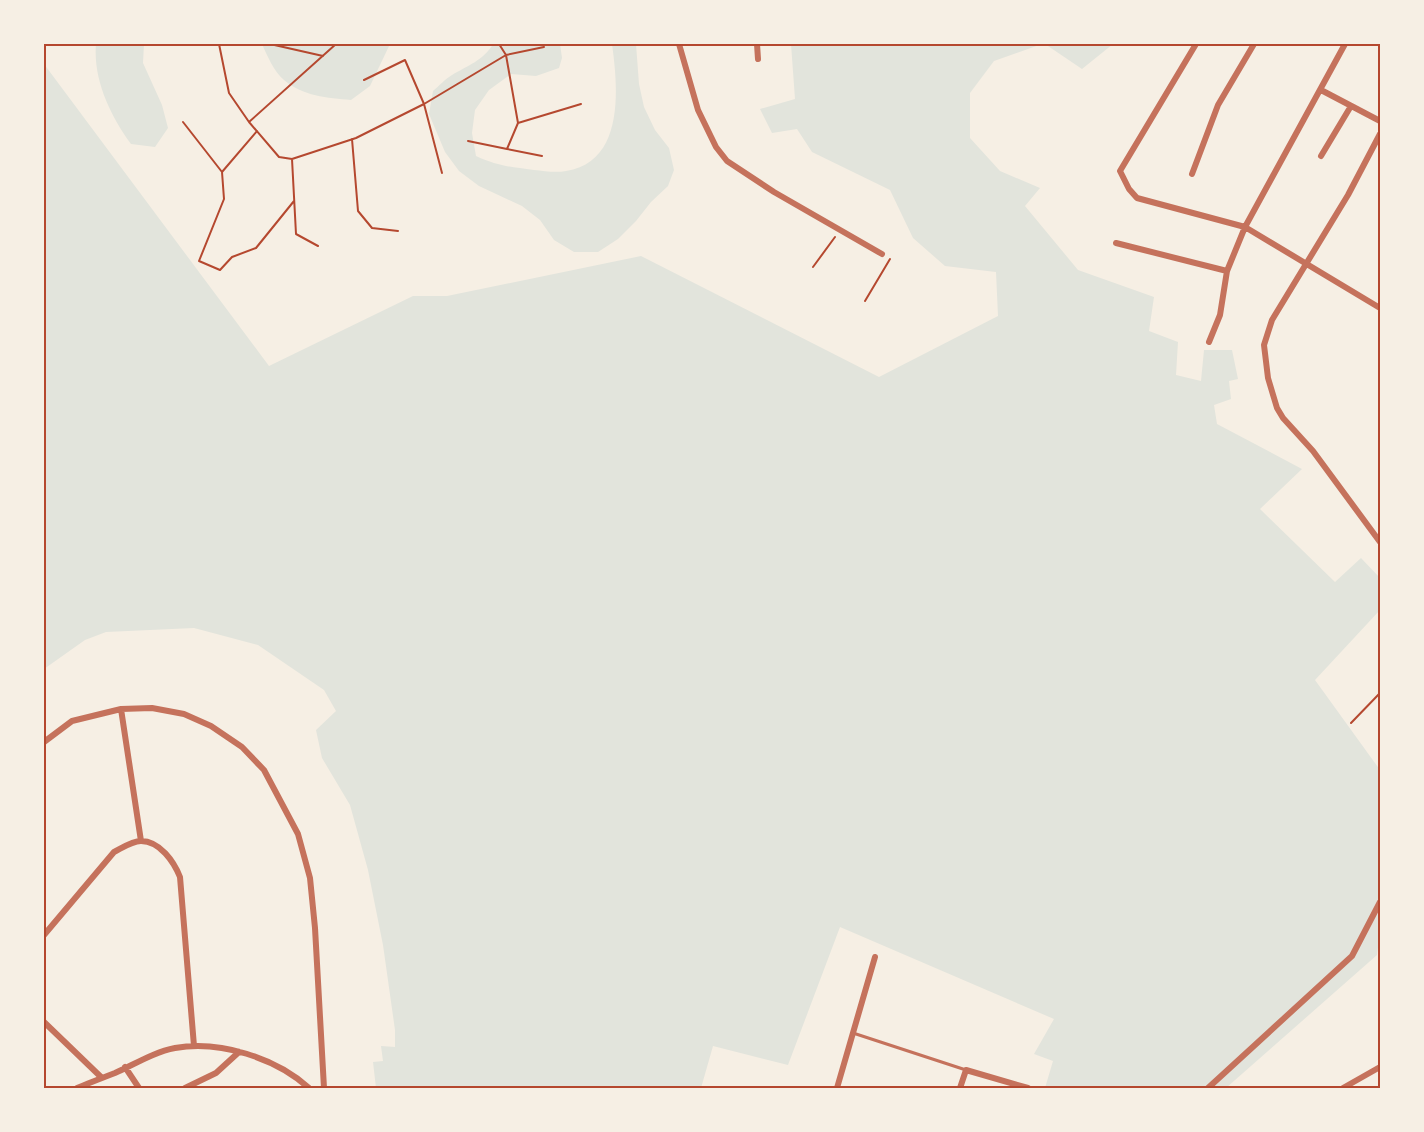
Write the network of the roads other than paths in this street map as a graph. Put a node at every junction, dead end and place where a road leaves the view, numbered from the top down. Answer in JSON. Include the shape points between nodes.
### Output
{"nodes":[{"id":1,"x":679,"y":44,"type":"edge"},
{"id":2,"x":757,"y":44,"type":"edge"},
{"id":3,"x":1196,"y":44,"type":"edge"},
{"id":4,"x":1254,"y":44,"type":"edge"},
{"id":5,"x":1345,"y":44,"type":"edge"},
{"id":6,"x":758,"y":59,"type":"dead end"},
{"id":7,"x":1321,"y":90,"type":"junction"},
{"id":8,"x":1351,"y":106,"type":"junction"},
{"id":9,"x":1380,"y":121,"type":"edge"},
{"id":10,"x":1380,"y":134,"type":"edge"},
{"id":11,"x":1321,"y":156,"type":"dead end"},
{"id":12,"x":1192,"y":174,"type":"dead end"},
{"id":13,"x":1245,"y":227,"type":"junction"},
{"id":14,"x":1116,"y":243,"type":"dead end"},
{"id":15,"x":882,"y":254,"type":"road end"},
{"id":16,"x":1306,"y":262,"type":"junction"},
{"id":17,"x":1227,"y":271,"type":"junction"},
{"id":18,"x":1380,"y":308,"type":"edge"},
{"id":19,"x":1209,"y":342,"type":"dead end"},
{"id":20,"x":1380,"y":542,"type":"edge"},
{"id":21,"x":120,"y":709,"type":"junction"},
{"id":22,"x":44,"y":741,"type":"edge"},
{"id":23,"x":141,"y":841,"type":"junction"},
{"id":24,"x":1380,"y":902,"type":"edge"},
{"id":25,"x":44,"y":935,"type":"edge"},
{"id":26,"x":875,"y":957,"type":"dead end"},
{"id":27,"x":44,"y":1022,"type":"edge"},
{"id":28,"x":852,"y":1033,"type":"junction"},
{"id":29,"x":194,"y":1046,"type":"junction"},
{"id":30,"x":239,"y":1052,"type":"junction"},
{"id":31,"x":1380,"y":1066,"type":"edge"},
{"id":32,"x":125,"y":1067,"type":"junction"},
{"id":33,"x":966,"y":1070,"type":"junction"},
{"id":34,"x":101,"y":1077,"type":"junction"},
{"id":35,"x":1028,"y":1088,"type":"edge"},
{"id":36,"x":76,"y":1089,"type":"edge"},
{"id":37,"x":139,"y":1089,"type":"edge"},
{"id":38,"x":185,"y":1089,"type":"edge"},
{"id":39,"x":309,"y":1089,"type":"edge"},
{"id":40,"x":324,"y":1089,"type":"edge"},
{"id":41,"x":837,"y":1089,"type":"edge"},
{"id":42,"x":960,"y":1089,"type":"edge"},
{"id":43,"x":1208,"y":1089,"type":"edge"},
{"id":44,"x":1343,"y":1089,"type":"edge"}],
"edges":[{"from":1,"to":15,"type":"street","via":[[698,110],[727,161]]},
{"from":2,"to":6,"type":"street"},
{"from":3,"to":13,"type":"street","via":[[1120,171],[1137,198]]},
{"from":4,"to":12,"type":"street","via":[[1218,105]]},
{"from":5,"to":7,"type":"street"},
{"from":7,"to":8,"type":"street"},
{"from":7,"to":13,"type":"street"},
{"from":8,"to":9,"type":"street"},
{"from":8,"to":11,"type":"street"},
{"from":10,"to":16,"type":"street"},
{"from":13,"to":16,"type":"street"},
{"from":13,"to":17,"type":"street"},
{"from":14,"to":17,"type":"street"},
{"from":16,"to":18,"type":"street"},
{"from":16,"to":20,"type":"street","via":[[1272,320],[1264,345],[1268,378],[1283,418],[1313,451]]},
{"from":17,"to":19,"type":"street","via":[[1220,315]]},
{"from":21,"to":22,"type":"street","via":[[72,722]]},
{"from":21,"to":23,"type":"street"},
{"from":21,"to":40,"type":"street","via":[[152,708],[184,714],[211,726],[242,747],[264,770],[280,798],[298,834],[310,878]]},
{"from":23,"to":25,"type":"street","via":[[114,852]]},
{"from":23,"to":29,"type":"street","via":[[173,860],[180,877]]},
{"from":24,"to":43,"type":"street","via":[[1352,956]]},
{"from":26,"to":28,"type":"street"},
{"from":27,"to":34,"type":"street"},
{"from":28,"to":33,"type":"lane"},
{"from":28,"to":41,"type":"street"},
{"from":29,"to":30,"type":"street"},
{"from":29,"to":32,"type":"street","via":[[157,1053]]},
{"from":30,"to":38,"type":"street","via":[[216,1073]]},
{"from":30,"to":39,"type":"street","via":[[285,1071]]},
{"from":31,"to":44,"type":"street"},
{"from":32,"to":34,"type":"street"},
{"from":32,"to":37,"type":"street"},
{"from":33,"to":35,"type":"street"},
{"from":33,"to":42,"type":"street"},
{"from":34,"to":36,"type":"street"}]}
